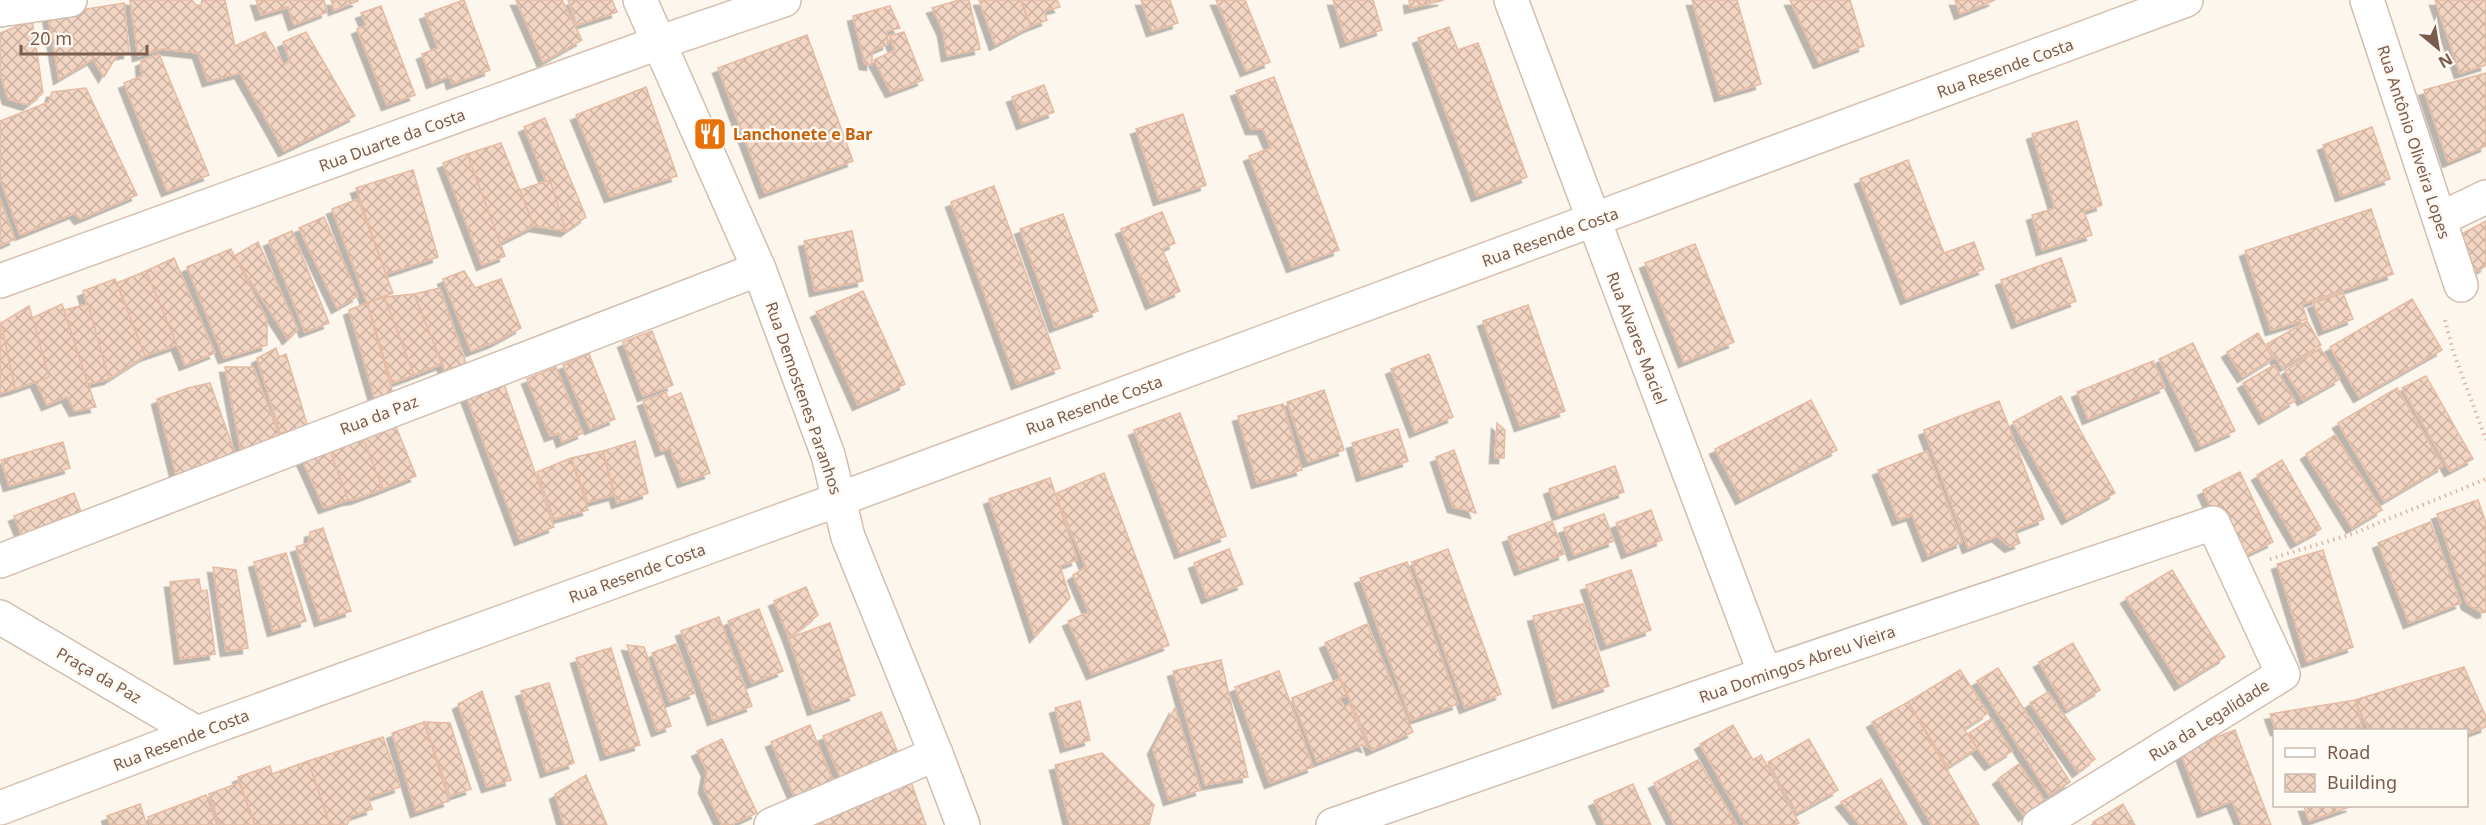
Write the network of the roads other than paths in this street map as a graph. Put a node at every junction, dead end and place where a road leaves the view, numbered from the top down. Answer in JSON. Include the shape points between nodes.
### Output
{"nodes":[{"id":1,"x":70,"y":0,"type":"edge"},
{"id":2,"x":640,"y":0,"type":"edge"},
{"id":3,"x":784,"y":0,"type":"edge"},
{"id":4,"x":1511,"y":0,"type":"edge"},
{"id":5,"x":2186,"y":0,"type":"edge"},
{"id":6,"x":2367,"y":0,"type":"edge"},
{"id":7,"x":0,"y":10,"type":"edge"},
{"id":8,"x":658,"y":43,"type":"junction"},
{"id":9,"x":2486,"y":197,"type":"edge"},
{"id":10,"x":2440,"y":219,"type":"junction"},
{"id":11,"x":1593,"y":221,"type":"junction"},
{"id":12,"x":759,"y":269,"type":"junction"},
{"id":13,"x":0,"y":281,"type":"edge"},
{"id":14,"x":2461,"y":285,"type":"road end"},
{"id":15,"x":840,"y":500,"type":"junction"},
{"id":16,"x":0,"y":561,"type":"edge"},
{"id":17,"x":2235,"y":570,"type":"joint"},
{"id":18,"x":0,"y":617,"type":"edge"},
{"id":19,"x":1765,"y":674,"type":"junction"},
{"id":20,"x":197,"y":733,"type":"junction"},
{"id":21,"x":936,"y":754,"type":"junction"},
{"id":22,"x":0,"y":808,"type":"edge"},
{"id":23,"x":771,"y":825,"type":"edge"},
{"id":24,"x":963,"y":825,"type":"edge"},
{"id":25,"x":1334,"y":825,"type":"edge"},
{"id":26,"x":2039,"y":825,"type":"edge"}],
"edges":[{"from":1,"to":7,"type":"street"},
{"from":2,"to":8,"type":"street","name":"Rua Demostenes Paranhos"},
{"from":3,"to":8,"type":"street","name":"Rua Duarte da Costa"},
{"from":4,"to":11,"type":"street","name":"Rua Alvares Maciel"},
{"from":5,"to":11,"type":"street","name":"Rua Resende Costa"},
{"from":6,"to":10,"type":"street","name":"Rua Antônio Oliveira Lopes"},
{"from":8,"to":12,"type":"street","name":"Rua Demostenes Paranhos"},
{"from":8,"to":13,"type":"street","name":"Rua Duarte da Costa"},
{"from":9,"to":10,"type":"street"},
{"from":10,"to":14,"type":"street","name":"Rua Antônio Oliveira Lopes"},
{"from":11,"to":15,"type":"street","name":"Rua Resende Costa"},
{"from":11,"to":19,"type":"street","name":"Rua Alvares Maciel"},
{"from":12,"to":15,"type":"street","name":"Rua Demostenes Paranhos","via":[[828,455]]},
{"from":12,"to":16,"type":"street","name":"Rua da Paz"},
{"from":15,"to":20,"type":"street","name":"Rua Resende Costa"},
{"from":15,"to":21,"type":"street","name":"Rua Demostenes Paranhos","via":[[848,537]]},
{"from":17,"to":19,"type":"street","name":"Rua Domingos Abreu Vieira","via":[[2213,523]]},
{"from":17,"to":26,"type":"street","name":"Rua da Legalidade","via":[[2283,674]]},
{"from":18,"to":20,"type":"street","name":"Praça da Paz"},
{"from":19,"to":25,"type":"street","name":"Rua Domingos Abreu Vieira"},
{"from":20,"to":22,"type":"street","name":"Rua Resende Costa"},
{"from":21,"to":23,"type":"street"},
{"from":21,"to":24,"type":"street","name":"Rua Demostenes Paranhos"}]}
